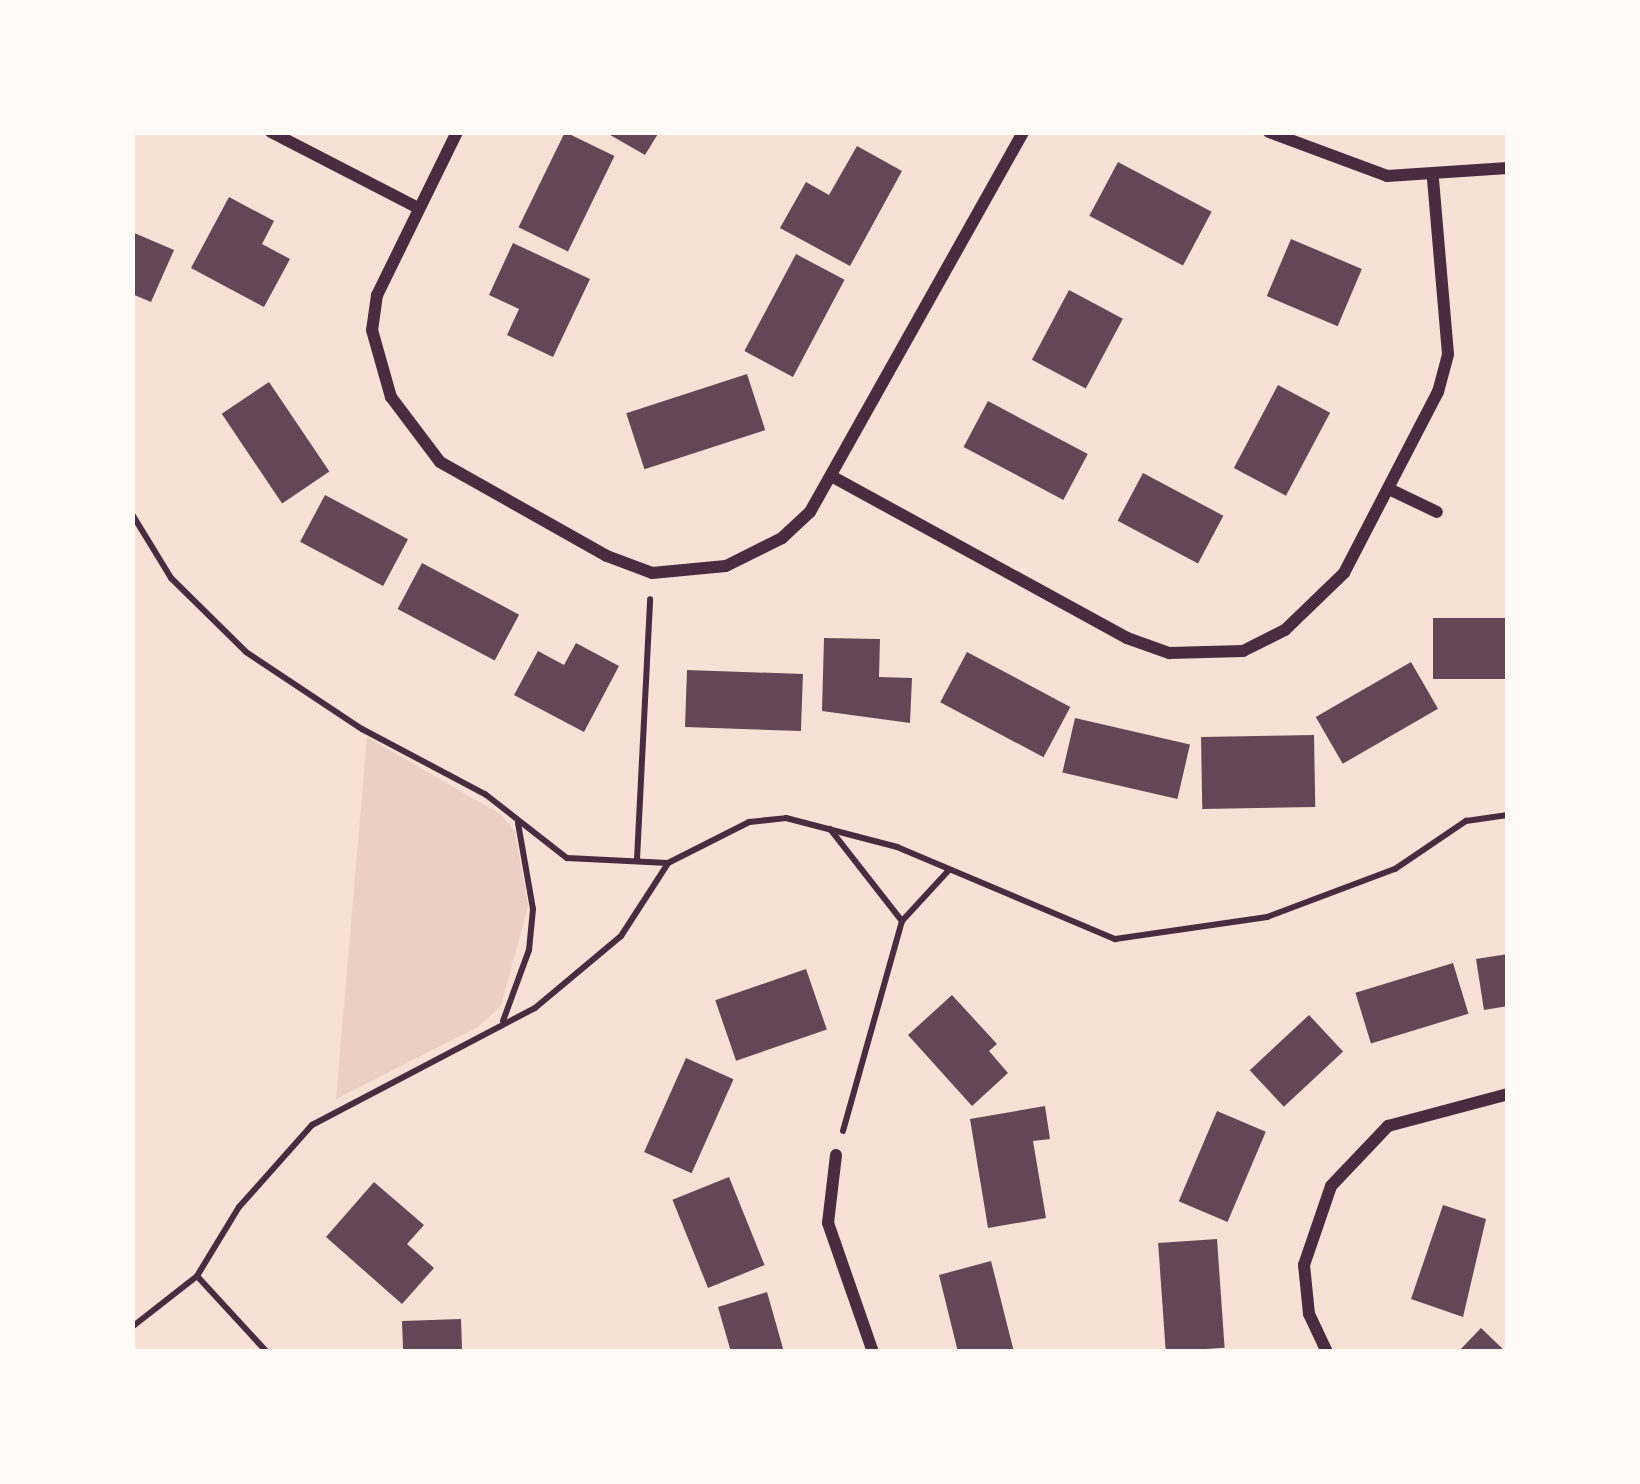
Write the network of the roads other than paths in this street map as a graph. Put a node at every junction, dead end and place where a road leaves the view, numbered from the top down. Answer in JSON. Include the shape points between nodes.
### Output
{"nodes":[{"id":1,"x":271,"y":132,"type":"edge"},
{"id":2,"x":457,"y":132,"type":"edge"},
{"id":3,"x":1022,"y":132,"type":"edge"},
{"id":4,"x":1269,"y":132,"type":"edge"},
{"id":5,"x":1508,"y":168,"type":"edge"},
{"id":6,"x":1433,"y":179,"type":"junction"},
{"id":7,"x":416,"y":208,"type":"junction"},
{"id":8,"x":833,"y":477,"type":"junction"},
{"id":9,"x":1389,"y":489,"type":"junction"},
{"id":10,"x":1437,"y":512,"type":"dead end"},
{"id":11,"x":1508,"y":1094,"type":"edge"},
{"id":12,"x":836,"y":1155,"type":"road end"},
{"id":13,"x":873,"y":1352,"type":"edge"},
{"id":14,"x":1328,"y":1352,"type":"edge"}],
"edges":[{"from":1,"to":7,"type":"street"},
{"from":2,"to":7,"type":"street"},
{"from":3,"to":8,"type":"street"},
{"from":4,"to":6,"type":"street","via":[[1343,165]]},
{"from":5,"to":6,"type":"street"},
{"from":6,"to":9,"type":"street","via":[[1448,354],[1438,392]]},
{"from":7,"to":8,"type":"street","via":[[389,257],[372,330],[409,427],[440,462],[652,573],[693,572],[751,555],[782,538]]},
{"from":8,"to":9,"type":"street","via":[[1127,638],[1206,655],[1243,651],[1323,600]]},
{"from":9,"to":10,"type":"street"},
{"from":11,"to":14,"type":"street","via":[[1388,1126],[1331,1186],[1304,1265],[1309,1314]]},
{"from":12,"to":13,"type":"street","via":[[827,1223]]}]}
